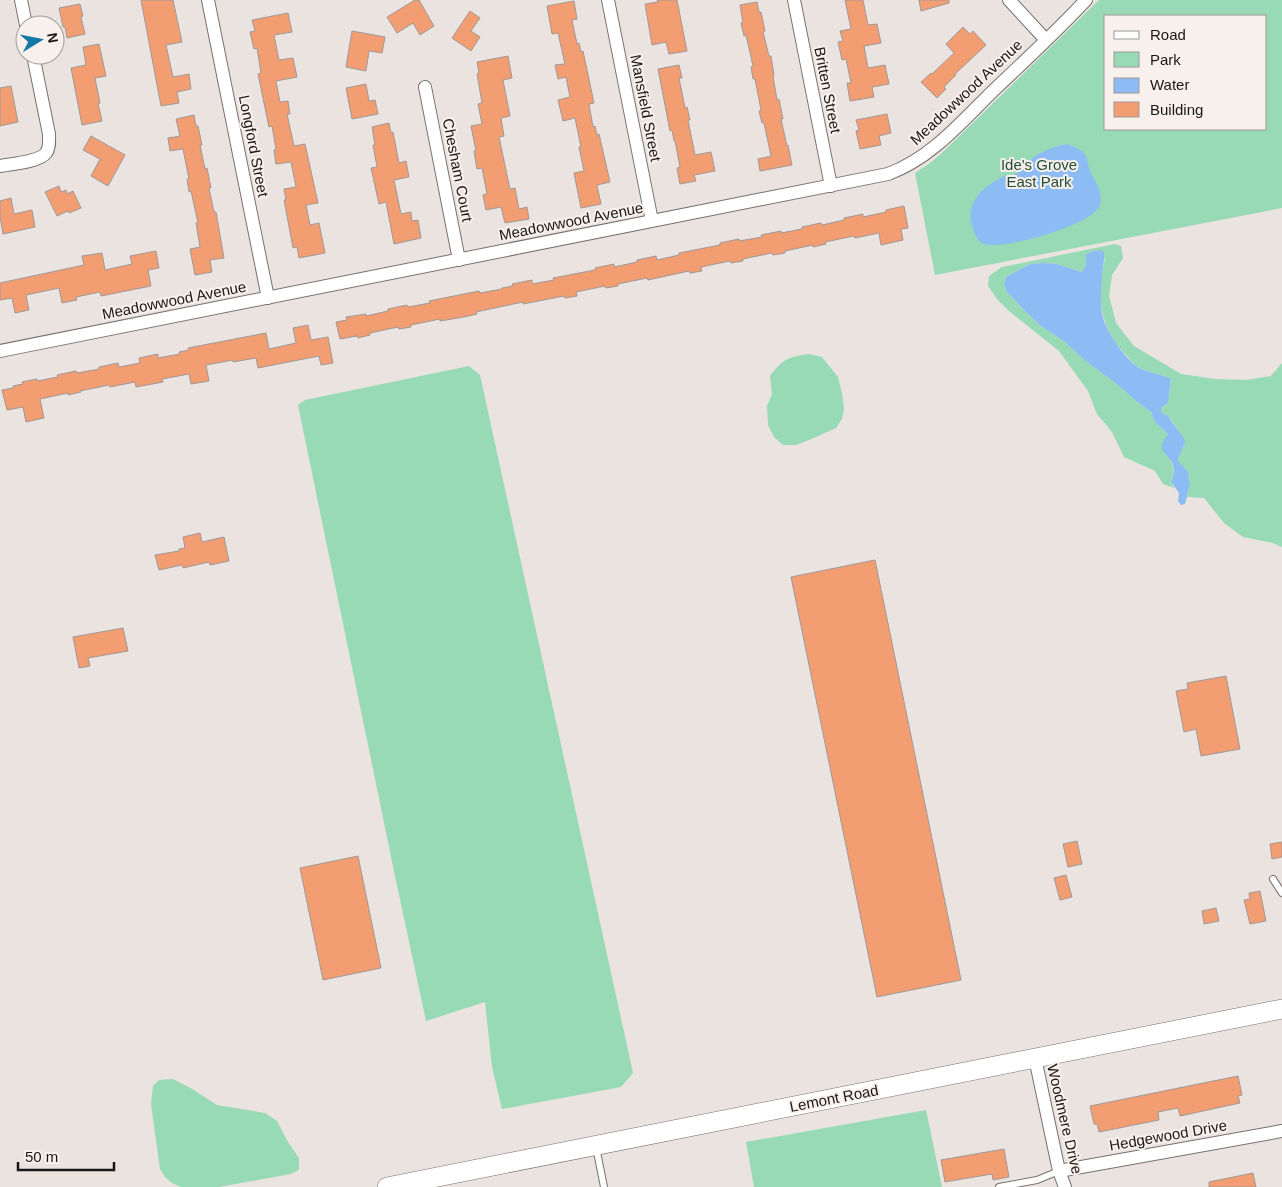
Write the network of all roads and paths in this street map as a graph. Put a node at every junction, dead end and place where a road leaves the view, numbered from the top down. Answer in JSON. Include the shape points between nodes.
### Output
{"nodes":[{"id":1,"x":21,"y":0,"type":"edge"},
{"id":2,"x":208,"y":0,"type":"edge"},
{"id":3,"x":608,"y":0,"type":"edge"},
{"id":4,"x":794,"y":0,"type":"edge"},
{"id":5,"x":1009,"y":0,"type":"edge"},
{"id":6,"x":1086,"y":0,"type":"edge"},
{"id":7,"x":24,"y":15,"type":"edge"},
{"id":8,"x":1046,"y":40,"type":"junction"},
{"id":9,"x":34,"y":65,"type":"edge"},
{"id":10,"x":425,"y":87,"type":"dead end"},
{"id":11,"x":0,"y":166,"type":"edge"},
{"id":12,"x":831,"y":186,"type":"junction"},
{"id":13,"x":652,"y":222,"type":"junction"},
{"id":14,"x":459,"y":260,"type":"junction"},
{"id":15,"x":268,"y":298,"type":"junction"},
{"id":16,"x":0,"y":351,"type":"edge"},
{"id":17,"x":1274,"y":879,"type":"dead end"},
{"id":18,"x":1282,"y":893,"type":"edge"},
{"id":19,"x":1282,"y":1009,"type":"edge"},
{"id":20,"x":1035,"y":1058,"type":"junction"},
{"id":21,"x":1282,"y":1131,"type":"edge"},
{"id":22,"x":595,"y":1146,"type":"junction"},
{"id":23,"x":1060,"y":1172,"type":"junction"},
{"id":24,"x":418,"y":1184,"type":"edge"},
{"id":25,"x":387,"y":1187,"type":"edge"},
{"id":26,"x":604,"y":1187,"type":"edge"},
{"id":27,"x":999,"y":1187,"type":"edge"},
{"id":28,"x":1065,"y":1187,"type":"edge"}],
"edges":[{"from":1,"to":7,"type":"street"},
{"from":2,"to":15,"type":"street","name":"Longford Street"},
{"from":3,"to":13,"type":"street","name":"Mansfield Street"},
{"from":4,"to":12,"type":"street","name":"Britten Street"},
{"from":5,"to":8,"type":"street"},
{"from":6,"to":8,"type":"street","name":"Meadowwood Avenue"},
{"from":8,"to":12,"type":"street","name":"Meadowwood Avenue","via":[[924,156],[888,174]]},
{"from":9,"to":11,"type":"street","via":[[48,134],[46,152],[34,160]]},
{"from":10,"to":14,"type":"street","name":"Chesham Court"},
{"from":12,"to":13,"type":"street","name":"Meadowwood Avenue"},
{"from":13,"to":14,"type":"street","name":"Meadowwood Avenue"},
{"from":14,"to":15,"type":"street","name":"Meadowwood Avenue"},
{"from":15,"to":16,"type":"street","name":"Meadowwood Avenue"},
{"from":17,"to":18,"type":"lane"},
{"from":19,"to":20,"type":"main road","name":"Lemont Road"},
{"from":20,"to":22,"type":"main road","name":"Lemont Road"},
{"from":20,"to":23,"type":"street","name":"Woodmere Drive"},
{"from":21,"to":23,"type":"street","name":"Hedgewood Drive"},
{"from":22,"to":24,"type":"main road","name":"Lemont Road"},
{"from":22,"to":26,"type":"lane"},
{"from":23,"to":27,"type":"lane"},
{"from":23,"to":28,"type":"street","name":"Woodmere Drive"},
{"from":24,"to":25,"type":"main road","name":"Lemont Road"}]}
